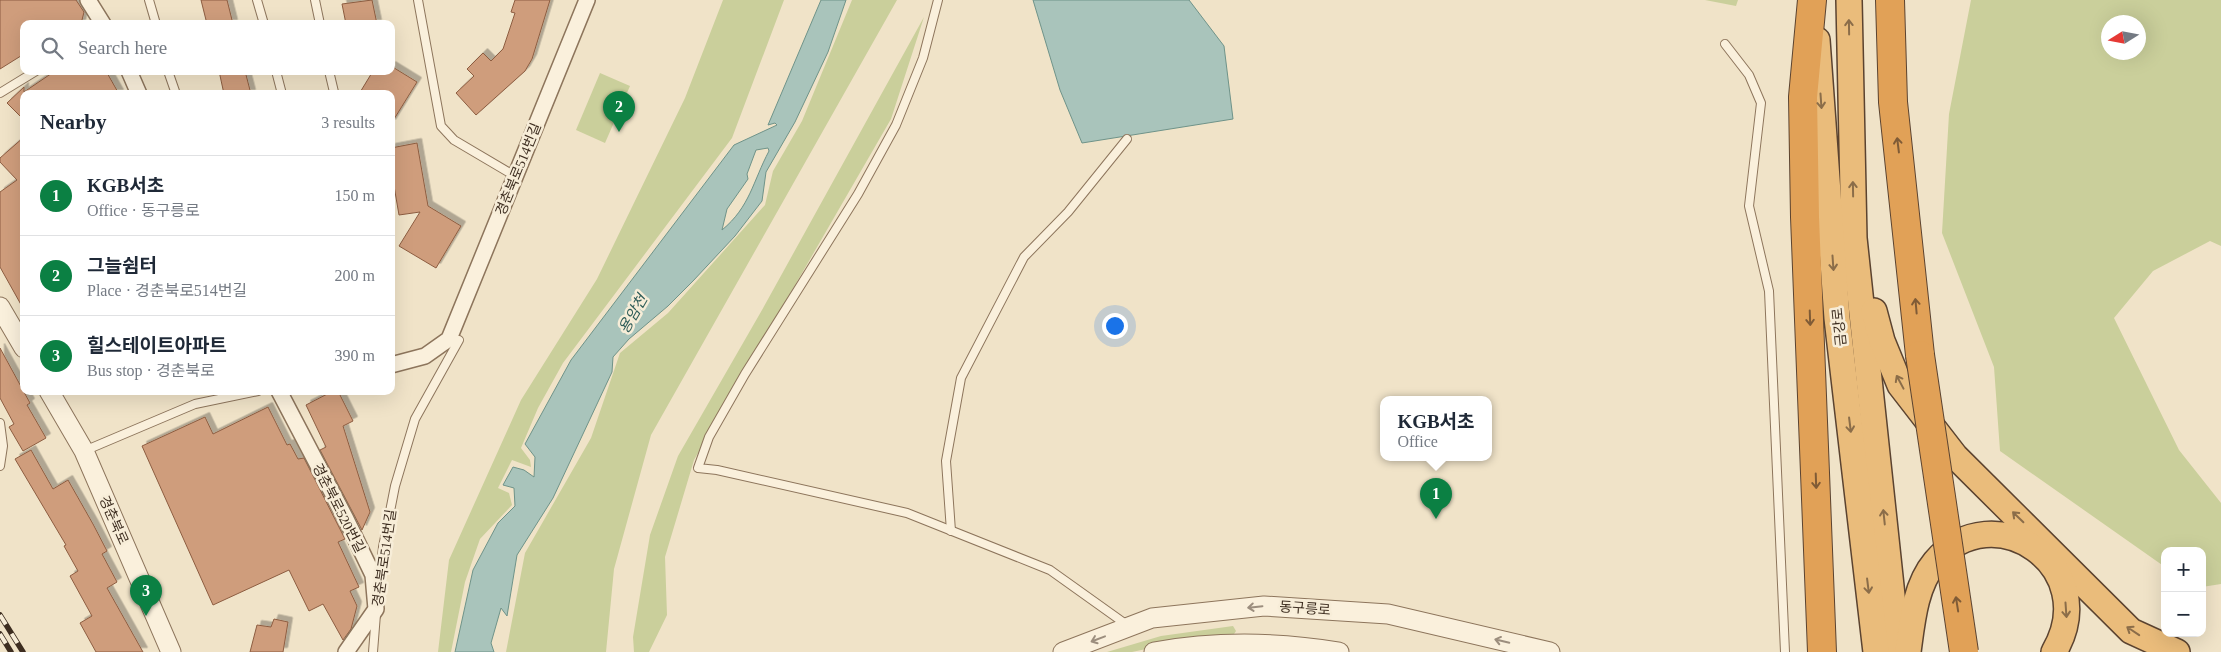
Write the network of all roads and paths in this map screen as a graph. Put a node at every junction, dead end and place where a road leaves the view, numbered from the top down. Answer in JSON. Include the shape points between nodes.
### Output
{"nodes":[{"id":1,"x":88,"y":0,"type":"edge"},
{"id":2,"x":150,"y":0,"type":"edge"},
{"id":3,"x":257,"y":0,"type":"edge"},
{"id":4,"x":315,"y":0,"type":"edge"},
{"id":5,"x":418,"y":0,"type":"edge"},
{"id":6,"x":587,"y":0,"type":"edge"},
{"id":7,"x":938,"y":0,"type":"edge"},
{"id":8,"x":1812,"y":0,"type":"edge"},
{"id":9,"x":1817,"y":0,"type":"edge"},
{"id":10,"x":1849,"y":0,"type":"edge"},
{"id":11,"x":1890,"y":0,"type":"edge"},
{"id":12,"x":100,"y":20,"type":"edge"},
{"id":13,"x":155,"y":20,"type":"edge"},
{"id":14,"x":263,"y":20,"type":"edge"},
{"id":15,"x":319,"y":20,"type":"edge"},
{"id":16,"x":1725,"y":44,"type":"dead end"},
{"id":17,"x":29,"y":75,"type":"edge"},
{"id":18,"x":130,"y":75,"type":"edge"},
{"id":19,"x":169,"y":75,"type":"edge"},
{"id":20,"x":277,"y":75,"type":"edge"},
{"id":21,"x":330,"y":75,"type":"edge"},
{"id":22,"x":138,"y":90,"type":"edge"},
{"id":23,"x":175,"y":90,"type":"edge"},
{"id":24,"x":281,"y":90,"type":"edge"},
{"id":25,"x":334,"y":90,"type":"edge"},
{"id":26,"x":0,"y":93,"type":"edge"},
{"id":27,"x":1127,"y":139,"type":"dead end"},
{"id":28,"x":515,"y":176,"type":"junction"},
{"id":29,"x":1854,"y":238,"type":"junction"},
{"id":30,"x":0,"y":308,"type":"edge"},
{"id":31,"x":449,"y":338,"type":"junction"},
{"id":32,"x":20,"y":341,"type":"edge"},
{"id":33,"x":395,"y":364,"type":"edge"},
{"id":34,"x":51,"y":395,"type":"edge"},
{"id":35,"x":239,"y":395,"type":"edge"},
{"id":36,"x":281,"y":395,"type":"edge"},
{"id":37,"x":0,"y":423,"type":"edge"},
{"id":38,"x":84,"y":451,"type":"junction"},
{"id":39,"x":0,"y":466,"type":"edge"},
{"id":40,"x":951,"y":530,"type":"junction"},
{"id":41,"x":376,"y":609,"type":"junction"},
{"id":42,"x":1129,"y":626,"type":"junction"},
{"id":43,"x":171,"y":652,"type":"edge"},
{"id":44,"x":346,"y":652,"type":"edge"},
{"id":45,"x":373,"y":652,"type":"edge"},
{"id":46,"x":1063,"y":652,"type":"edge"},
{"id":47,"x":1154,"y":652,"type":"edge"},
{"id":48,"x":1339,"y":652,"type":"edge"},
{"id":49,"x":1550,"y":652,"type":"edge"},
{"id":50,"x":1785,"y":652,"type":"edge"},
{"id":51,"x":1822,"y":652,"type":"edge"},
{"id":52,"x":1876,"y":652,"type":"edge"},
{"id":53,"x":1898,"y":652,"type":"edge"},
{"id":54,"x":1908,"y":652,"type":"edge"},
{"id":55,"x":1964,"y":652,"type":"edge"},
{"id":56,"x":2054,"y":652,"type":"edge"},
{"id":57,"x":2176,"y":652,"type":"edge"}],
"edges":[{"from":1,"to":12,"type":"street"},
{"from":2,"to":13,"type":"lane"},
{"from":3,"to":14,"type":"lane"},
{"from":4,"to":15,"type":"lane"},
{"from":5,"to":28,"type":"lane","via":[[442,126],[454,140]]},
{"from":6,"to":28,"type":"street","name":"경춘북로514번길"},
{"from":7,"to":40,"type":"lane","via":[[924,58],[896,125],[858,194],[713,429],[698,468],[907,513]]},
{"from":8,"to":51,"type":"highway","one_way":true,"via":[[1803,97]]},
{"from":9,"to":52,"type":"highway","name":"금강로","one_way":true,"via":[[1817,50],[1837,318]]},
{"from":29,"to":10,"type":"highway","name":"금강로","one_way":true},
{"from":55,"to":11,"type":"highway","one_way":true,"bridge":true,"via":[[1920,355],[1893,102]]},
{"from":16,"to":50,"type":"lane","via":[[1749,74],[1761,104],[1749,206],[1769,291]]},
{"from":17,"to":26,"type":"lane"},
{"from":18,"to":22,"type":"street"},
{"from":19,"to":23,"type":"lane"},
{"from":20,"to":24,"type":"lane"},
{"from":21,"to":25,"type":"lane"},
{"from":27,"to":40,"type":"lane","via":[[1068,212],[1024,257],[961,378],[946,461]]},
{"from":28,"to":31,"type":"street","name":"경춘북로514번길"},
{"from":53,"to":29,"type":"highway","name":"금강로","one_way":true},
{"from":57,"to":29,"type":"highway","one_way":true,"via":[[2131,632],[1955,456],[1900,385],[1882,341]]},
{"from":30,"to":32,"type":"street"},
{"from":31,"to":33,"type":"street","via":[[425,356]]},
{"from":31,"to":41,"type":"lane","name":"경춘북로514번길","via":[[460,340],[415,419],[395,486],[383,547]]},
{"from":34,"to":38,"type":"street","name":"경춘북로"},
{"from":35,"to":38,"type":"lane","via":[[195,404]]},
{"from":36,"to":41,"type":"street","name":"경춘북로520번길","via":[[373,575]]},
{"from":37,"to":39,"type":"lane","via":[[3,446]]},
{"from":38,"to":43,"type":"street","name":"경춘북로"},
{"from":40,"to":42,"type":"lane","via":[[1050,570]]},
{"from":41,"to":44,"type":"street"},
{"from":41,"to":45,"type":"lane","name":"경춘북로514번길"},
{"from":42,"to":46,"type":"street","name":"동구릉로","one_way":true},
{"from":49,"to":42,"type":"street","name":"동구릉로","one_way":true,"via":[[1388,614],[1264,606],[1152,618]]},
{"from":47,"to":48,"type":"street","via":[[1199,646],[1262,644]]},
{"from":54,"to":56,"type":"highway","one_way":true,"via":[[1919,593],[1934,563],[1950,546],[1979,535],[2025,541],[2047,557],[2055,568],[2062,585],[2067,618],[2063,636]]}]}
